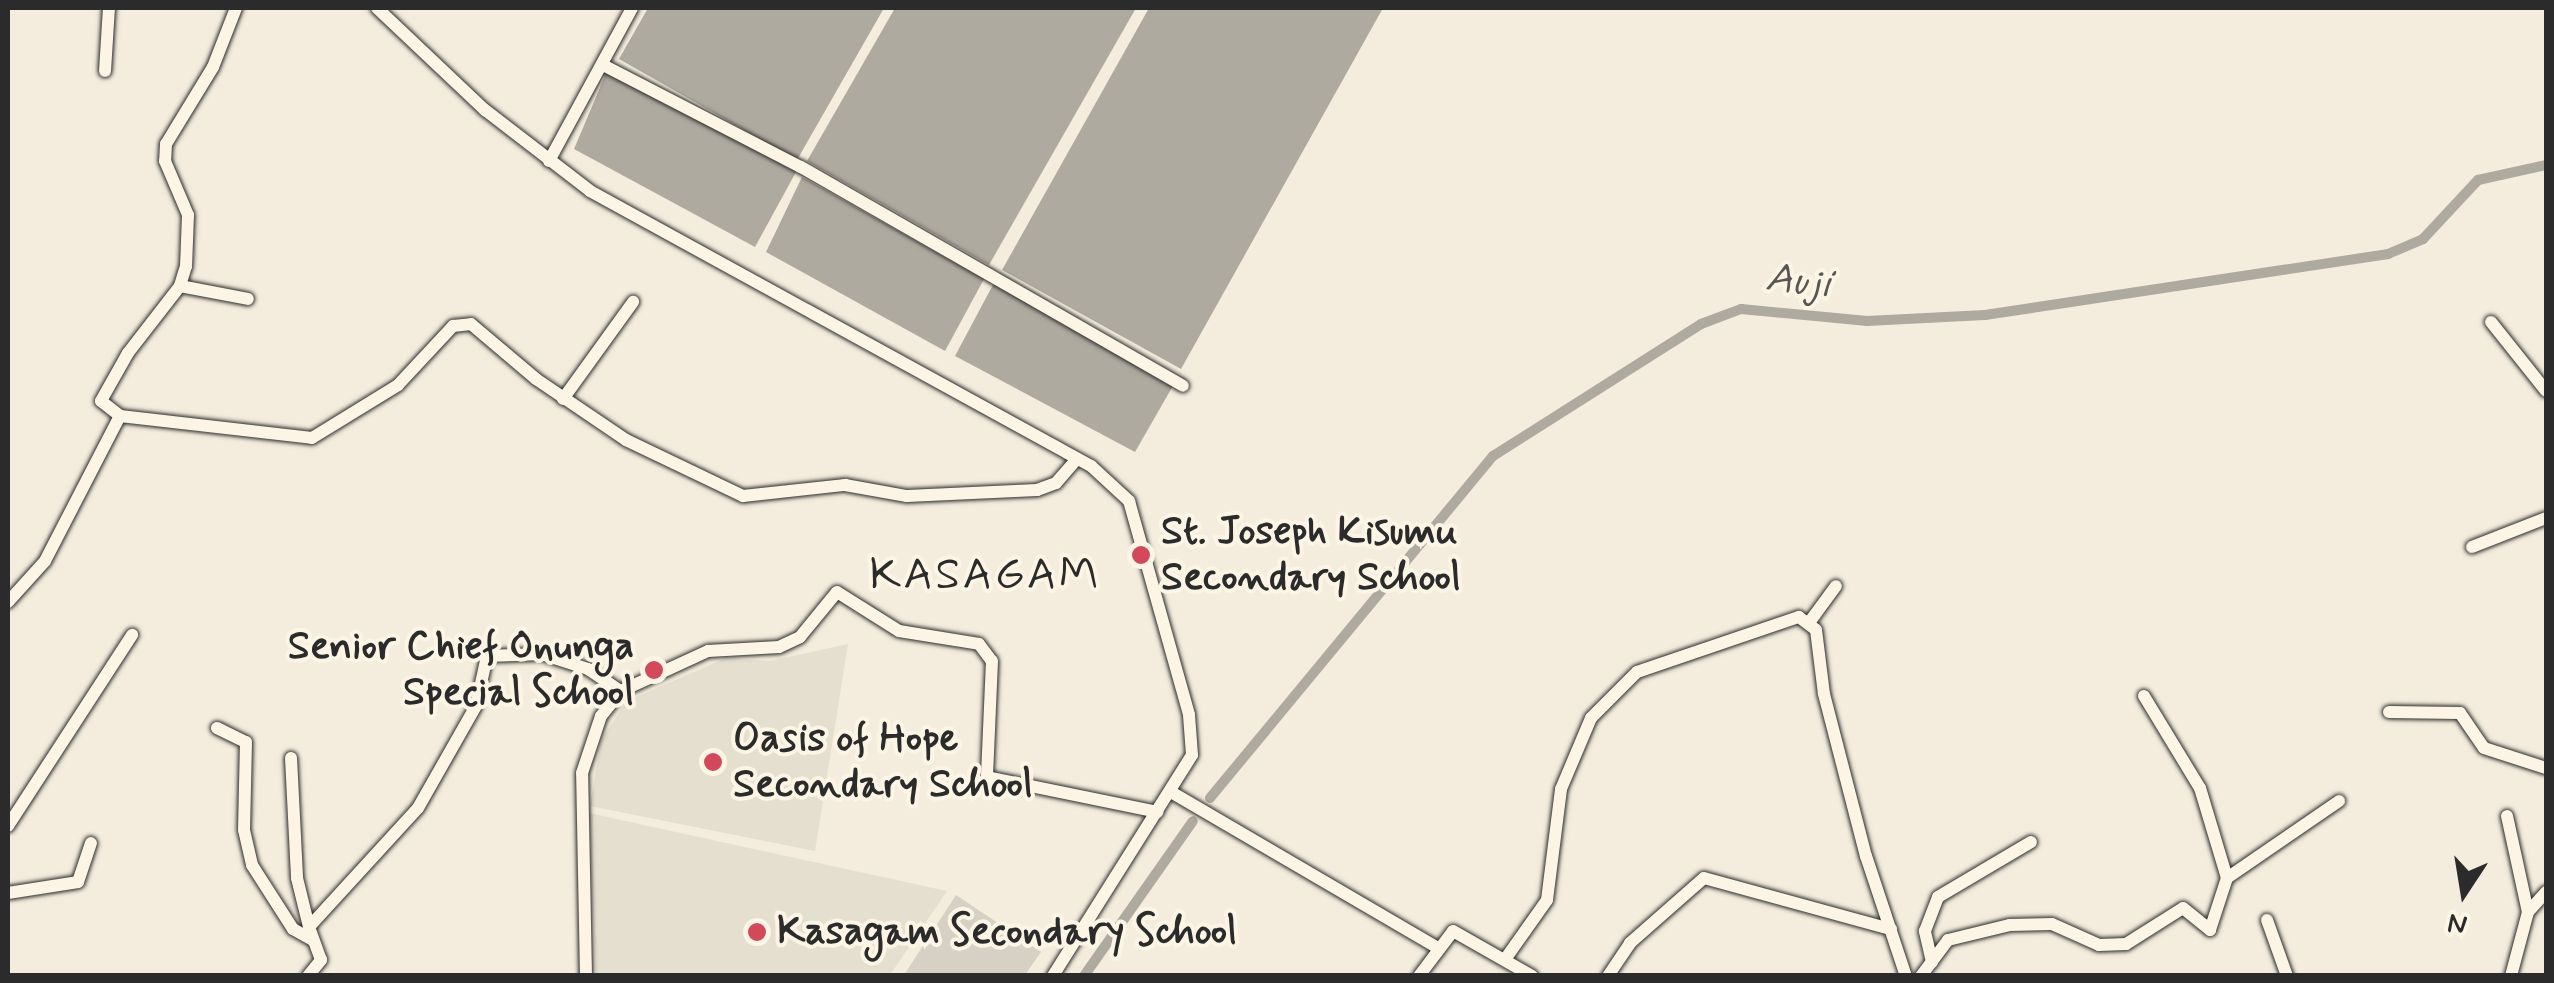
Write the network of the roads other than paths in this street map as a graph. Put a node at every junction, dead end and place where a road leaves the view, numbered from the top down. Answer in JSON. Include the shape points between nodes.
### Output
{"nodes":[{"id":1,"x":109,"y":8,"type":"edge"},
{"id":2,"x":236,"y":8,"type":"edge"},
{"id":3,"x":376,"y":8,"type":"edge"},
{"id":4,"x":632,"y":8,"type":"edge"},
{"id":5,"x":603,"y":65,"type":"junction"},
{"id":6,"x":104,"y":72,"type":"dead end"},
{"id":7,"x":549,"y":161,"type":"junction"},
{"id":8,"x":180,"y":286,"type":"junction"},
{"id":9,"x":248,"y":299,"type":"dead end"},
{"id":10,"x":633,"y":302,"type":"dead end"},
{"id":11,"x":2491,"y":322,"type":"dead end"},
{"id":12,"x":1183,"y":386,"type":"dead end"},
{"id":13,"x":2546,"y":391,"type":"edge"},
{"id":14,"x":563,"y":399,"type":"junction"},
{"id":15,"x":120,"y":416,"type":"junction"},
{"id":16,"x":1077,"y":459,"type":"junction"},
{"id":17,"x":2546,"y":518,"type":"edge"},
{"id":18,"x":2472,"y":548,"type":"dead end"},
{"id":19,"x":1836,"y":586,"type":"dead end"},
{"id":20,"x":8,"y":602,"type":"edge"},
{"id":21,"x":1811,"y":620,"type":"junction"},
{"id":22,"x":132,"y":634,"type":"dead end"},
{"id":23,"x":621,"y":692,"type":"junction"},
{"id":24,"x":2144,"y":696,"type":"dead end"},
{"id":25,"x":2389,"y":712,"type":"dead end"},
{"id":26,"x":218,"y":728,"type":"dead end"},
{"id":27,"x":291,"y":758,"type":"dead end"},
{"id":28,"x":2546,"y":768,"type":"edge"},
{"id":29,"x":1172,"y":792,"type":"junction"},
{"id":30,"x":2339,"y":801,"type":"dead end"},
{"id":31,"x":1157,"y":812,"type":"junction"},
{"id":32,"x":2507,"y":816,"type":"dead end"},
{"id":33,"x":8,"y":826,"type":"edge"},
{"id":34,"x":2030,"y":842,"type":"dead end"},
{"id":35,"x":92,"y":843,"type":"dead end"},
{"id":36,"x":2226,"y":878,"type":"junction"},
{"id":37,"x":2546,"y":892,"type":"edge"},
{"id":38,"x":8,"y":893,"type":"edge"},
{"id":39,"x":2528,"y":912,"type":"junction"},
{"id":40,"x":2267,"y":920,"type":"dead end"},
{"id":41,"x":1891,"y":929,"type":"junction"},
{"id":42,"x":311,"y":934,"type":"junction"},
{"id":43,"x":1438,"y":948,"type":"junction"},
{"id":44,"x":1506,"y":958,"type":"junction"},
{"id":45,"x":1932,"y":962,"type":"junction"},
{"id":46,"x":308,"y":976,"type":"edge"},
{"id":47,"x":586,"y":976,"type":"edge"},
{"id":48,"x":1053,"y":976,"type":"edge"},
{"id":49,"x":1418,"y":976,"type":"edge"},
{"id":50,"x":1532,"y":976,"type":"edge"},
{"id":51,"x":1608,"y":976,"type":"edge"},
{"id":52,"x":1906,"y":976,"type":"edge"},
{"id":53,"x":1921,"y":976,"type":"edge"},
{"id":54,"x":2287,"y":976,"type":"edge"},
{"id":55,"x":2511,"y":976,"type":"edge"}],
"edges":[{"from":1,"to":6,"type":"street"},
{"from":2,"to":8,"type":"street","via":[[214,67],[166,144],[165,161],[188,215]]},
{"from":3,"to":7,"type":"street"},
{"from":4,"to":5,"type":"street"},
{"from":5,"to":7,"type":"street"},
{"from":5,"to":12,"type":"street","via":[[801,167]]},
{"from":7,"to":16,"type":"street","via":[[687,249]]},
{"from":8,"to":9,"type":"street"},
{"from":8,"to":15,"type":"street","via":[[101,401]]},
{"from":10,"to":14,"type":"street"},
{"from":11,"to":13,"type":"street"},
{"from":14,"to":15,"type":"street","via":[[478,328],[462,324],[398,384],[312,438]]},
{"from":14,"to":16,"type":"street","via":[[664,462],[743,496],[844,486],[907,496],[1037,490],[1056,483]]},
{"from":15,"to":20,"type":"street","via":[[45,561]]},
{"from":16,"to":29,"type":"street","via":[[1112,482],[1134,510],[1192,737],[1192,756]]},
{"from":17,"to":18,"type":"street"},
{"from":19,"to":21,"type":"street"},
{"from":21,"to":41,"type":"street","via":[[1839,752]]},
{"from":21,"to":44,"type":"street","via":[[1784,619],[1637,672],[1591,718],[1561,789],[1547,900]]},
{"from":22,"to":33,"type":"street"},
{"from":23,"to":31,"type":"street","via":[[708,651],[779,648],[800,636],[841,592],[874,621],[899,631],[979,644],[992,661],[987,777]]},
{"from":23,"to":42,"type":"street","via":[[588,669],[542,654],[487,656],[476,706],[418,808]]},
{"from":23,"to":47,"type":"street","via":[[589,740],[582,773]]},
{"from":24,"to":36,"type":"street","via":[[2200,788]]},
{"from":25,"to":28,"type":"street","via":[[2460,713],[2484,748]]},
{"from":26,"to":42,"type":"street","via":[[248,748],[244,830],[252,865],[286,922]]},
{"from":27,"to":42,"type":"street","via":[[297,878]]},
{"from":29,"to":31,"type":"street"},
{"from":29,"to":43,"type":"street"},
{"from":30,"to":36,"type":"street"},
{"from":31,"to":48,"type":"street"},
{"from":32,"to":39,"type":"street"},
{"from":34,"to":45,"type":"street","via":[[1938,897],[1925,931]]},
{"from":35,"to":38,"type":"street","via":[[78,882]]},
{"from":36,"to":45,"type":"street","via":[[2210,930],[2182,908],[2126,944],[2099,945],[2052,924],[2010,925],[1948,940]]},
{"from":37,"to":39,"type":"street"},
{"from":39,"to":55,"type":"street"},
{"from":40,"to":54,"type":"street"},
{"from":41,"to":51,"type":"street","via":[[1704,878],[1630,944]]},
{"from":41,"to":52,"type":"street"},
{"from":42,"to":46,"type":"street","via":[[321,960]]},
{"from":43,"to":44,"type":"street","via":[[1453,931]]},
{"from":43,"to":49,"type":"street"},
{"from":44,"to":50,"type":"street"},
{"from":45,"to":53,"type":"street"}]}
